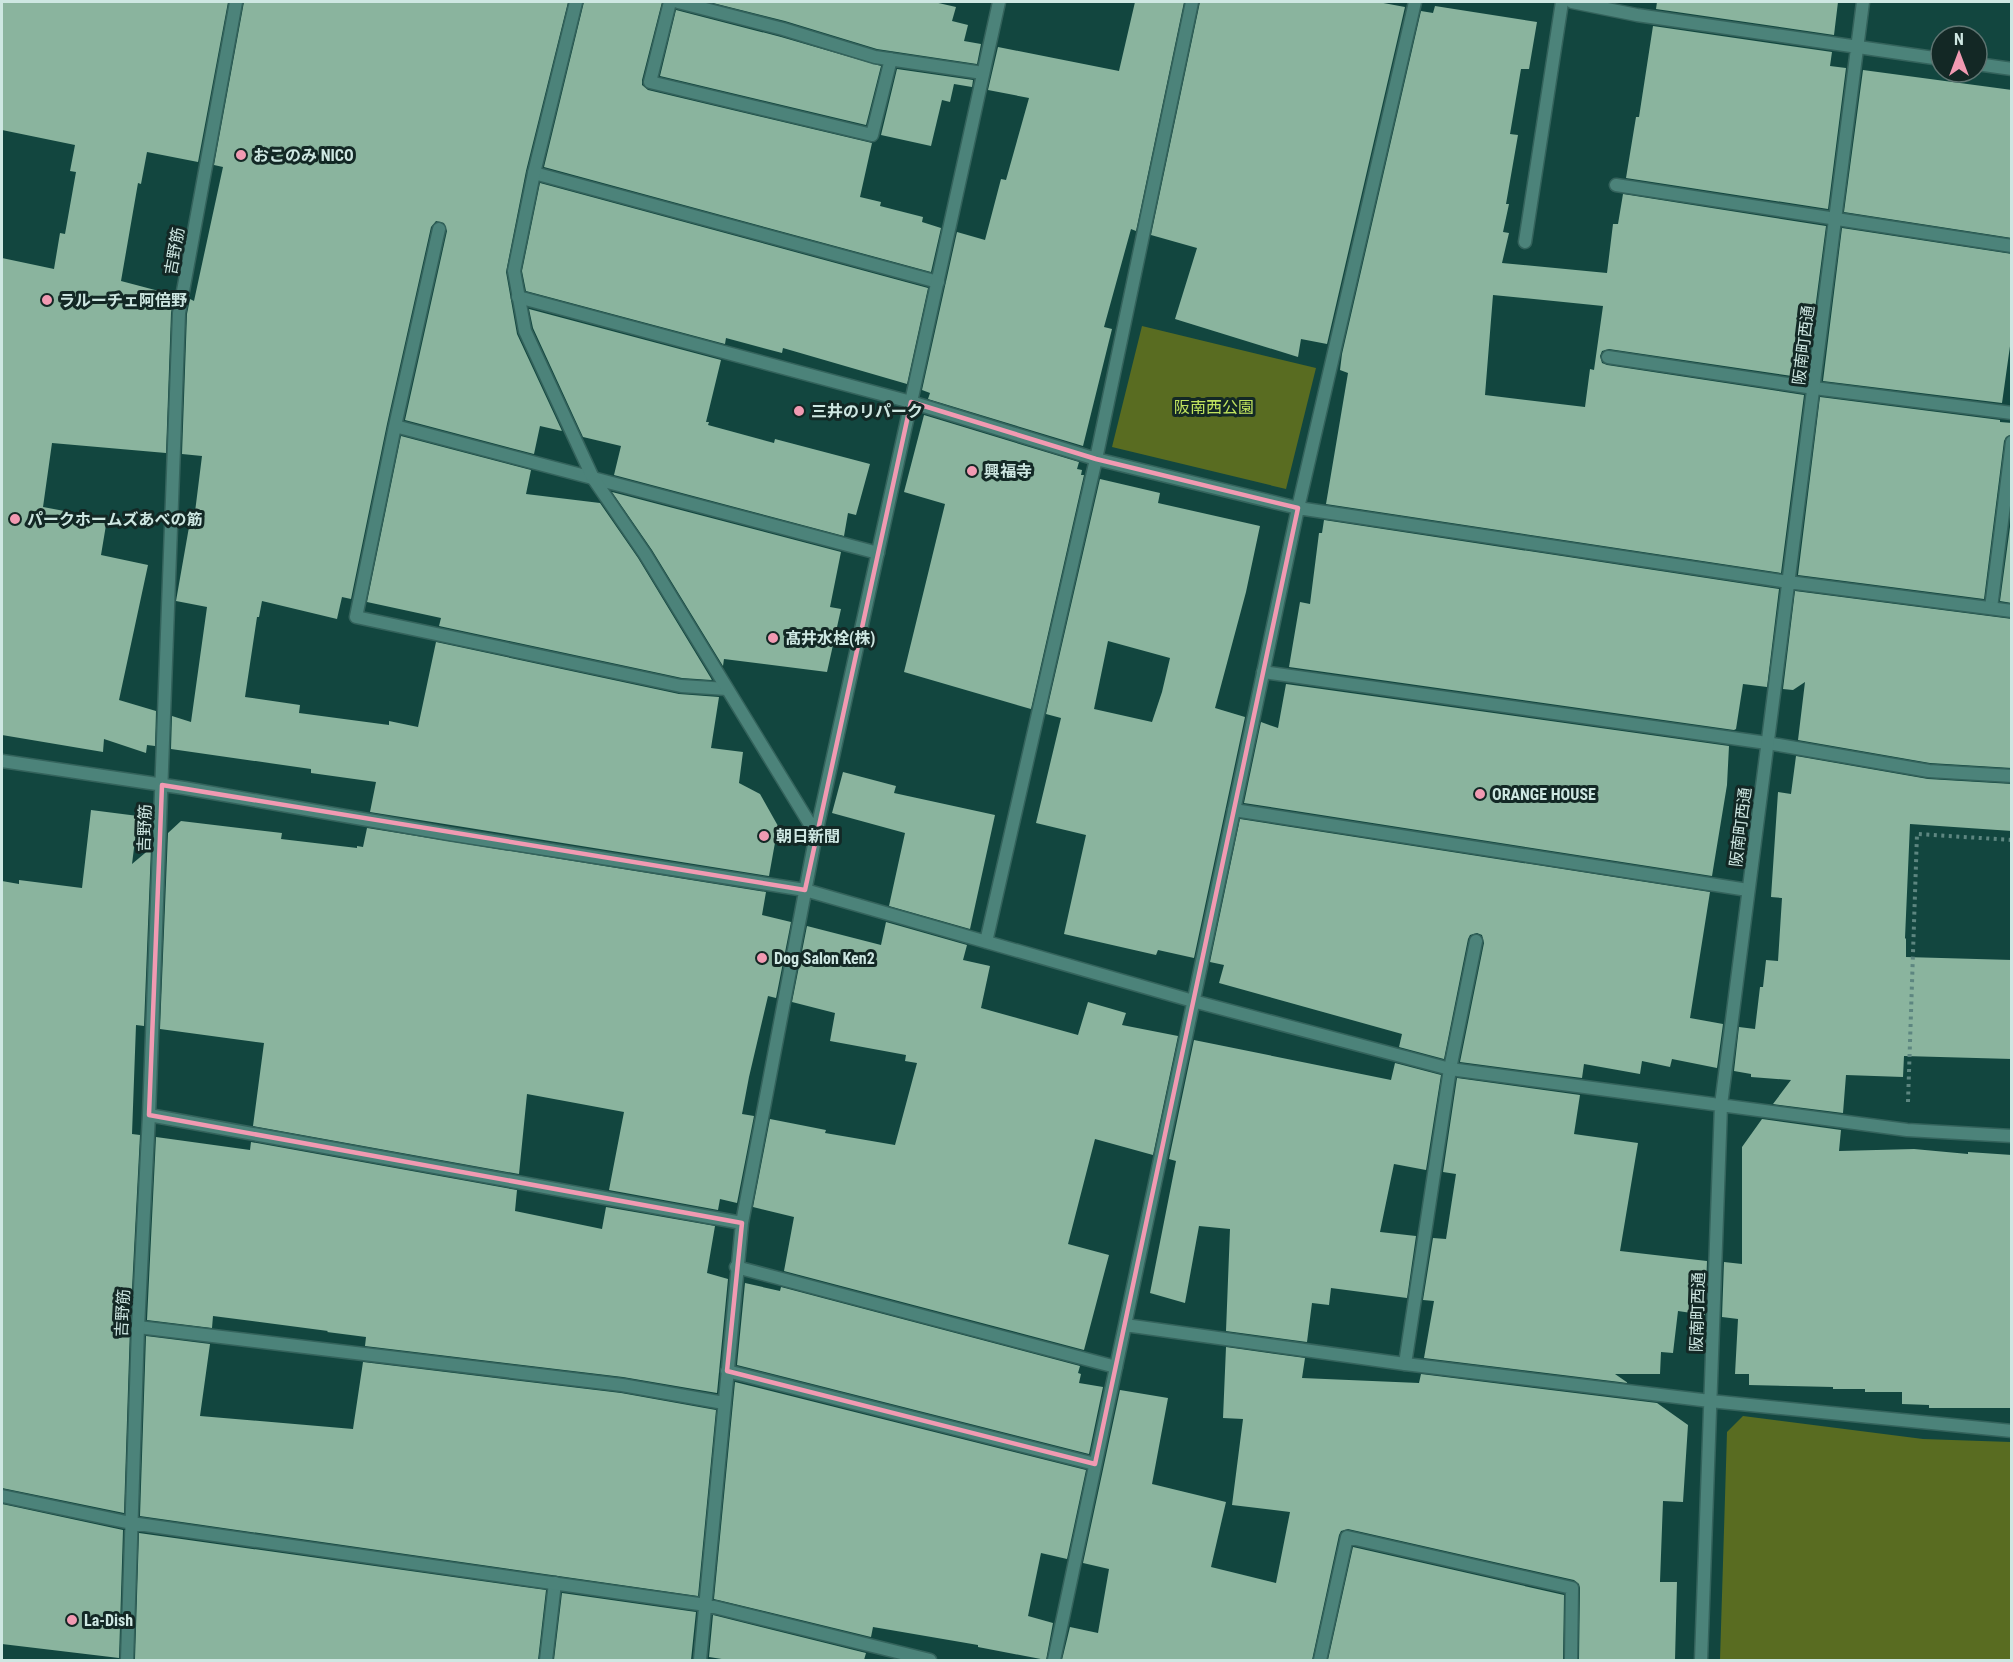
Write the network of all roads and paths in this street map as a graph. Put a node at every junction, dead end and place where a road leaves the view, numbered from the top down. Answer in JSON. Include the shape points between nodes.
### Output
{"nodes":[{"id":1,"x":237,"y":2,"type":"edge"},
{"id":2,"x":576,"y":2,"type":"edge"},
{"id":3,"x":670,"y":2,"type":"edge"},
{"id":4,"x":678,"y":2,"type":"edge"},
{"id":5,"x":999,"y":2,"type":"edge"},
{"id":6,"x":1192,"y":2,"type":"edge"},
{"id":7,"x":1415,"y":2,"type":"edge"},
{"id":8,"x":1562,"y":2,"type":"edge"},
{"id":9,"x":1572,"y":2,"type":"edge"},
{"id":10,"x":1639,"y":2,"type":"edge"},
{"id":11,"x":1863,"y":2,"type":"edge"},
{"id":12,"x":1637,"y":15,"type":"junction"},
{"id":13,"x":1858,"y":47,"type":"junction"},
{"id":14,"x":1929,"y":57,"type":"edge"},
{"id":15,"x":891,"y":59,"type":"junction"},
{"id":16,"x":1989,"y":66,"type":"edge"},
{"id":17,"x":2012,"y":69,"type":"edge"},
{"id":18,"x":983,"y":73,"type":"junction"},
{"id":19,"x":534,"y":173,"type":"junction"},
{"id":20,"x":1616,"y":185,"type":"dead end"},
{"id":21,"x":1836,"y":219,"type":"junction"},
{"id":22,"x":439,"y":229,"type":"dead end"},
{"id":23,"x":1525,"y":242,"type":"dead end"},
{"id":24,"x":2012,"y":246,"type":"edge"},
{"id":25,"x":938,"y":282,"type":"junction"},
{"id":26,"x":518,"y":297,"type":"junction"},
{"id":27,"x":1608,"y":357,"type":"dead end"},
{"id":28,"x":1814,"y":388,"type":"junction"},
{"id":29,"x":911,"y":402,"type":"junction"},
{"id":30,"x":2012,"y":413,"type":"edge"},
{"id":31,"x":395,"y":426,"type":"junction"},
{"id":32,"x":2012,"y":442,"type":"edge"},
{"id":33,"x":1096,"y":459,"type":"junction"},
{"id":34,"x":593,"y":478,"type":"junction"},
{"id":35,"x":1298,"y":508,"type":"junction"},
{"id":36,"x":878,"y":552,"type":"junction"},
{"id":37,"x":1788,"y":582,"type":"junction"},
{"id":38,"x":1991,"y":608,"type":"junction"},
{"id":39,"x":2012,"y":611,"type":"edge"},
{"id":40,"x":1263,"y":672,"type":"junction"},
{"id":41,"x":727,"y":689,"type":"junction"},
{"id":42,"x":1767,"y":743,"type":"junction"},
{"id":43,"x":2,"y":761,"type":"edge"},
{"id":44,"x":2012,"y":776,"type":"edge"},
{"id":45,"x":162,"y":785,"type":"junction"},
{"id":46,"x":1234,"y":810,"type":"junction"},
{"id":47,"x":816,"y":834,"type":"junction"},
{"id":48,"x":2012,"y":840,"type":"edge"},
{"id":49,"x":805,"y":890,"type":"junction"},
{"id":50,"x":1749,"y":890,"type":"junction"},
{"id":51,"x":1476,"y":941,"type":"dead end"},
{"id":52,"x":986,"y":942,"type":"junction"},
{"id":53,"x":1194,"y":1001,"type":"junction"},
{"id":54,"x":1450,"y":1069,"type":"junction"},
{"id":55,"x":1720,"y":1105,"type":"junction"},
{"id":56,"x":149,"y":1115,"type":"junction"},
{"id":57,"x":1907,"y":1130,"type":"junction"},
{"id":58,"x":2012,"y":1136,"type":"edge"},
{"id":59,"x":742,"y":1223,"type":"junction"},
{"id":60,"x":736,"y":1267,"type":"junction"},
{"id":61,"x":1125,"y":1325,"type":"junction"},
{"id":62,"x":138,"y":1327,"type":"junction"},
{"id":63,"x":1406,"y":1364,"type":"junction"},
{"id":64,"x":1116,"y":1367,"type":"junction"},
{"id":65,"x":727,"y":1371,"type":"junction"},
{"id":66,"x":1710,"y":1401,"type":"junction"},
{"id":67,"x":724,"y":1402,"type":"junction"},
{"id":68,"x":2012,"y":1431,"type":"edge"},
{"id":69,"x":1095,"y":1464,"type":"junction"},
{"id":70,"x":2,"y":1496,"type":"edge"},
{"id":71,"x":131,"y":1522,"type":"junction"},
{"id":72,"x":555,"y":1583,"type":"junction"},
{"id":73,"x":706,"y":1605,"type":"junction"},
{"id":74,"x":127,"y":1660,"type":"edge"},
{"id":75,"x":546,"y":1660,"type":"edge"},
{"id":76,"x":700,"y":1660,"type":"edge"},
{"id":77,"x":930,"y":1660,"type":"edge"},
{"id":78,"x":1054,"y":1660,"type":"edge"},
{"id":79,"x":1320,"y":1660,"type":"edge"},
{"id":80,"x":1571,"y":1660,"type":"edge"},
{"id":81,"x":1701,"y":1660,"type":"edge"}],
"edges":[{"from":1,"to":45,"type":"street","name":"吉野筋","via":[[179,313]]},
{"from":2,"to":19,"type":"street"},
{"from":3,"to":15,"type":"street","via":[[650,82],[872,135]]},
{"from":4,"to":15,"type":"street"},
{"from":5,"to":18,"type":"street"},
{"from":6,"to":33,"type":"street"},
{"from":7,"to":35,"type":"street"},
{"from":8,"to":23,"type":"street"},
{"from":9,"to":12,"type":"street"},
{"from":10,"to":12,"type":"street"},
{"from":11,"to":13,"type":"street","name":"阪南町西通"},
{"from":12,"to":13,"type":"street"},
{"from":13,"to":14,"type":"street"},
{"from":13,"to":21,"type":"street","name":"阪南町西通"},
{"from":15,"to":18,"type":"street"},
{"from":16,"to":17,"type":"street"},
{"from":18,"to":25,"type":"street"},
{"from":19,"to":25,"type":"street"},
{"from":19,"to":26,"type":"street","via":[[514,271]]},
{"from":20,"to":21,"type":"street"},
{"from":21,"to":24,"type":"street"},
{"from":21,"to":28,"type":"street","name":"阪南町西通"},
{"from":22,"to":31,"type":"street"},
{"from":25,"to":29,"type":"street"},
{"from":26,"to":29,"type":"street"},
{"from":26,"to":34,"type":"street","via":[[525,330]]},
{"from":27,"to":28,"type":"street"},
{"from":28,"to":30,"type":"street"},
{"from":28,"to":37,"type":"street","name":"阪南町西通"},
{"from":29,"to":33,"type":"street"},
{"from":29,"to":36,"type":"street"},
{"from":31,"to":34,"type":"street"},
{"from":31,"to":41,"type":"street","via":[[356,617],[681,686]]},
{"from":32,"to":38,"type":"street"},
{"from":33,"to":35,"type":"street"},
{"from":33,"to":52,"type":"street"},
{"from":34,"to":36,"type":"street"},
{"from":34,"to":41,"type":"street","via":[[645,554]]},
{"from":35,"to":37,"type":"street"},
{"from":35,"to":40,"type":"street"},
{"from":36,"to":47,"type":"street"},
{"from":37,"to":38,"type":"street"},
{"from":37,"to":42,"type":"street","name":"阪南町西通"},
{"from":38,"to":39,"type":"street"},
{"from":40,"to":42,"type":"street"},
{"from":40,"to":46,"type":"street"},
{"from":41,"to":47,"type":"street"},
{"from":42,"to":44,"type":"street","via":[[1929,771]]},
{"from":42,"to":50,"type":"street","name":"阪南町西通"},
{"from":43,"to":45,"type":"street"},
{"from":45,"to":49,"type":"street"},
{"from":45,"to":56,"type":"street","name":"吉野筋"},
{"from":46,"to":50,"type":"street"},
{"from":46,"to":53,"type":"street"},
{"from":47,"to":49,"type":"street"},
{"from":48,"to":57,"type":"path","via":[[1917,834]]},
{"from":49,"to":52,"type":"street"},
{"from":49,"to":59,"type":"street"},
{"from":50,"to":55,"type":"street","name":"阪南町西通"},
{"from":51,"to":54,"type":"street"},
{"from":52,"to":53,"type":"street"},
{"from":53,"to":54,"type":"street"},
{"from":53,"to":61,"type":"street"},
{"from":54,"to":55,"type":"street"},
{"from":54,"to":63,"type":"street"},
{"from":55,"to":57,"type":"street"},
{"from":55,"to":66,"type":"street","name":"阪南町西通"},
{"from":56,"to":59,"type":"street"},
{"from":56,"to":62,"type":"street","name":"吉野筋"},
{"from":57,"to":58,"type":"street"},
{"from":59,"to":60,"type":"street"},
{"from":60,"to":64,"type":"street"},
{"from":60,"to":65,"type":"street"},
{"from":61,"to":63,"type":"street"},
{"from":61,"to":64,"type":"street"},
{"from":62,"to":67,"type":"street","via":[[622,1385]]},
{"from":62,"to":71,"type":"street","name":"吉野筋"},
{"from":63,"to":66,"type":"street"},
{"from":64,"to":69,"type":"street"},
{"from":65,"to":67,"type":"street"},
{"from":65,"to":69,"type":"street"},
{"from":66,"to":68,"type":"street"},
{"from":66,"to":81,"type":"street","name":"阪南町西通"},
{"from":67,"to":73,"type":"street"},
{"from":69,"to":78,"type":"street"},
{"from":70,"to":71,"type":"street"},
{"from":71,"to":72,"type":"street"},
{"from":71,"to":74,"type":"street","name":"吉野筋"},
{"from":72,"to":73,"type":"street"},
{"from":72,"to":75,"type":"street"},
{"from":73,"to":76,"type":"street"},
{"from":73,"to":77,"type":"street"},
{"from":79,"to":80,"type":"street","via":[[1347,1537],[1572,1588]]}]}
